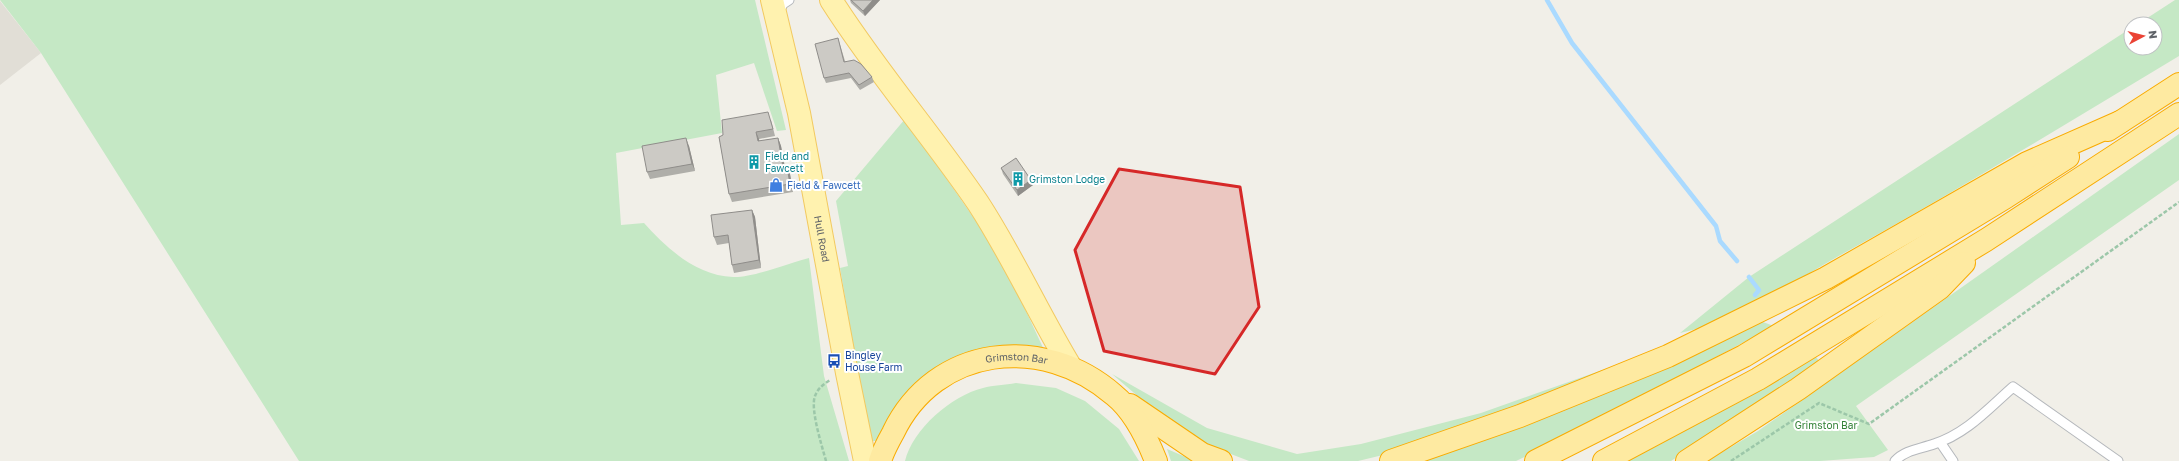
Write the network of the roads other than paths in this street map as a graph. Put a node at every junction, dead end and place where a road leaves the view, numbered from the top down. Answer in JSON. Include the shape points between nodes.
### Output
{"nodes":[{"id":1,"x":831,"y":0,"type":"edge"},
{"id":2,"x":779,"y":5,"type":"edge"},
{"id":3,"x":2179,"y":84,"type":"edge"},
{"id":4,"x":2179,"y":114,"type":"edge"},
{"id":5,"x":2120,"y":122,"type":"junction"},
{"id":6,"x":1986,"y":240,"type":"junction"},
{"id":7,"x":1070,"y":366,"type":"junction"},
{"id":8,"x":1115,"y":395,"type":"junction"},
{"id":9,"x":1940,"y":442,"type":"junction"},
{"id":10,"x":866,"y":461,"type":"edge"},
{"id":11,"x":880,"y":461,"type":"edge"},
{"id":12,"x":1156,"y":461,"type":"edge"},
{"id":13,"x":1221,"y":461,"type":"edge"},
{"id":14,"x":1391,"y":461,"type":"edge"},
{"id":15,"x":1536,"y":461,"type":"edge"},
{"id":16,"x":1604,"y":461,"type":"edge"},
{"id":17,"x":1687,"y":461,"type":"edge"},
{"id":18,"x":1895,"y":461,"type":"edge"},
{"id":19,"x":1953,"y":461,"type":"edge"},
{"id":20,"x":2118,"y":461,"type":"edge"}],
"edges":[{"from":1,"to":7,"type":"main road","via":[[855,38],[927,131],[978,204]]},
{"from":2,"to":10,"type":"main road","name":"Hull Road","via":[[847,373]]},
{"from":3,"to":5,"type":"highway"},
{"from":4,"to":6,"type":"highway"},
{"from":5,"to":14,"type":"highway","via":[[2027,163],[1826,278],[1668,356],[1520,416]]},
{"from":5,"to":15,"type":"highway","via":[[2006,197],[1744,356]]},
{"from":6,"to":16,"type":"highway","via":[[1758,379]]},
{"from":6,"to":17,"type":"highway","via":[[1940,288],[1798,389]]},
{"from":7,"to":8,"type":"highway","name":"Grimston Bar"},
{"from":7,"to":11,"type":"highway","name":"Grimston Bar","via":[[1037,357],[1006,357],[974,363],[939,378],[919,394],[902,413]]},
{"from":8,"to":12,"type":"highway","name":"Grimston Bar","via":[[1134,418],[1150,444]]},
{"from":8,"to":13,"type":"highway","via":[[1202,454]]},
{"from":9,"to":18,"type":"lane","via":[[1901,454]]},
{"from":9,"to":19,"type":"lane"},
{"from":9,"to":20,"type":"lane","via":[[1970,425],[2013,387]]}]}
